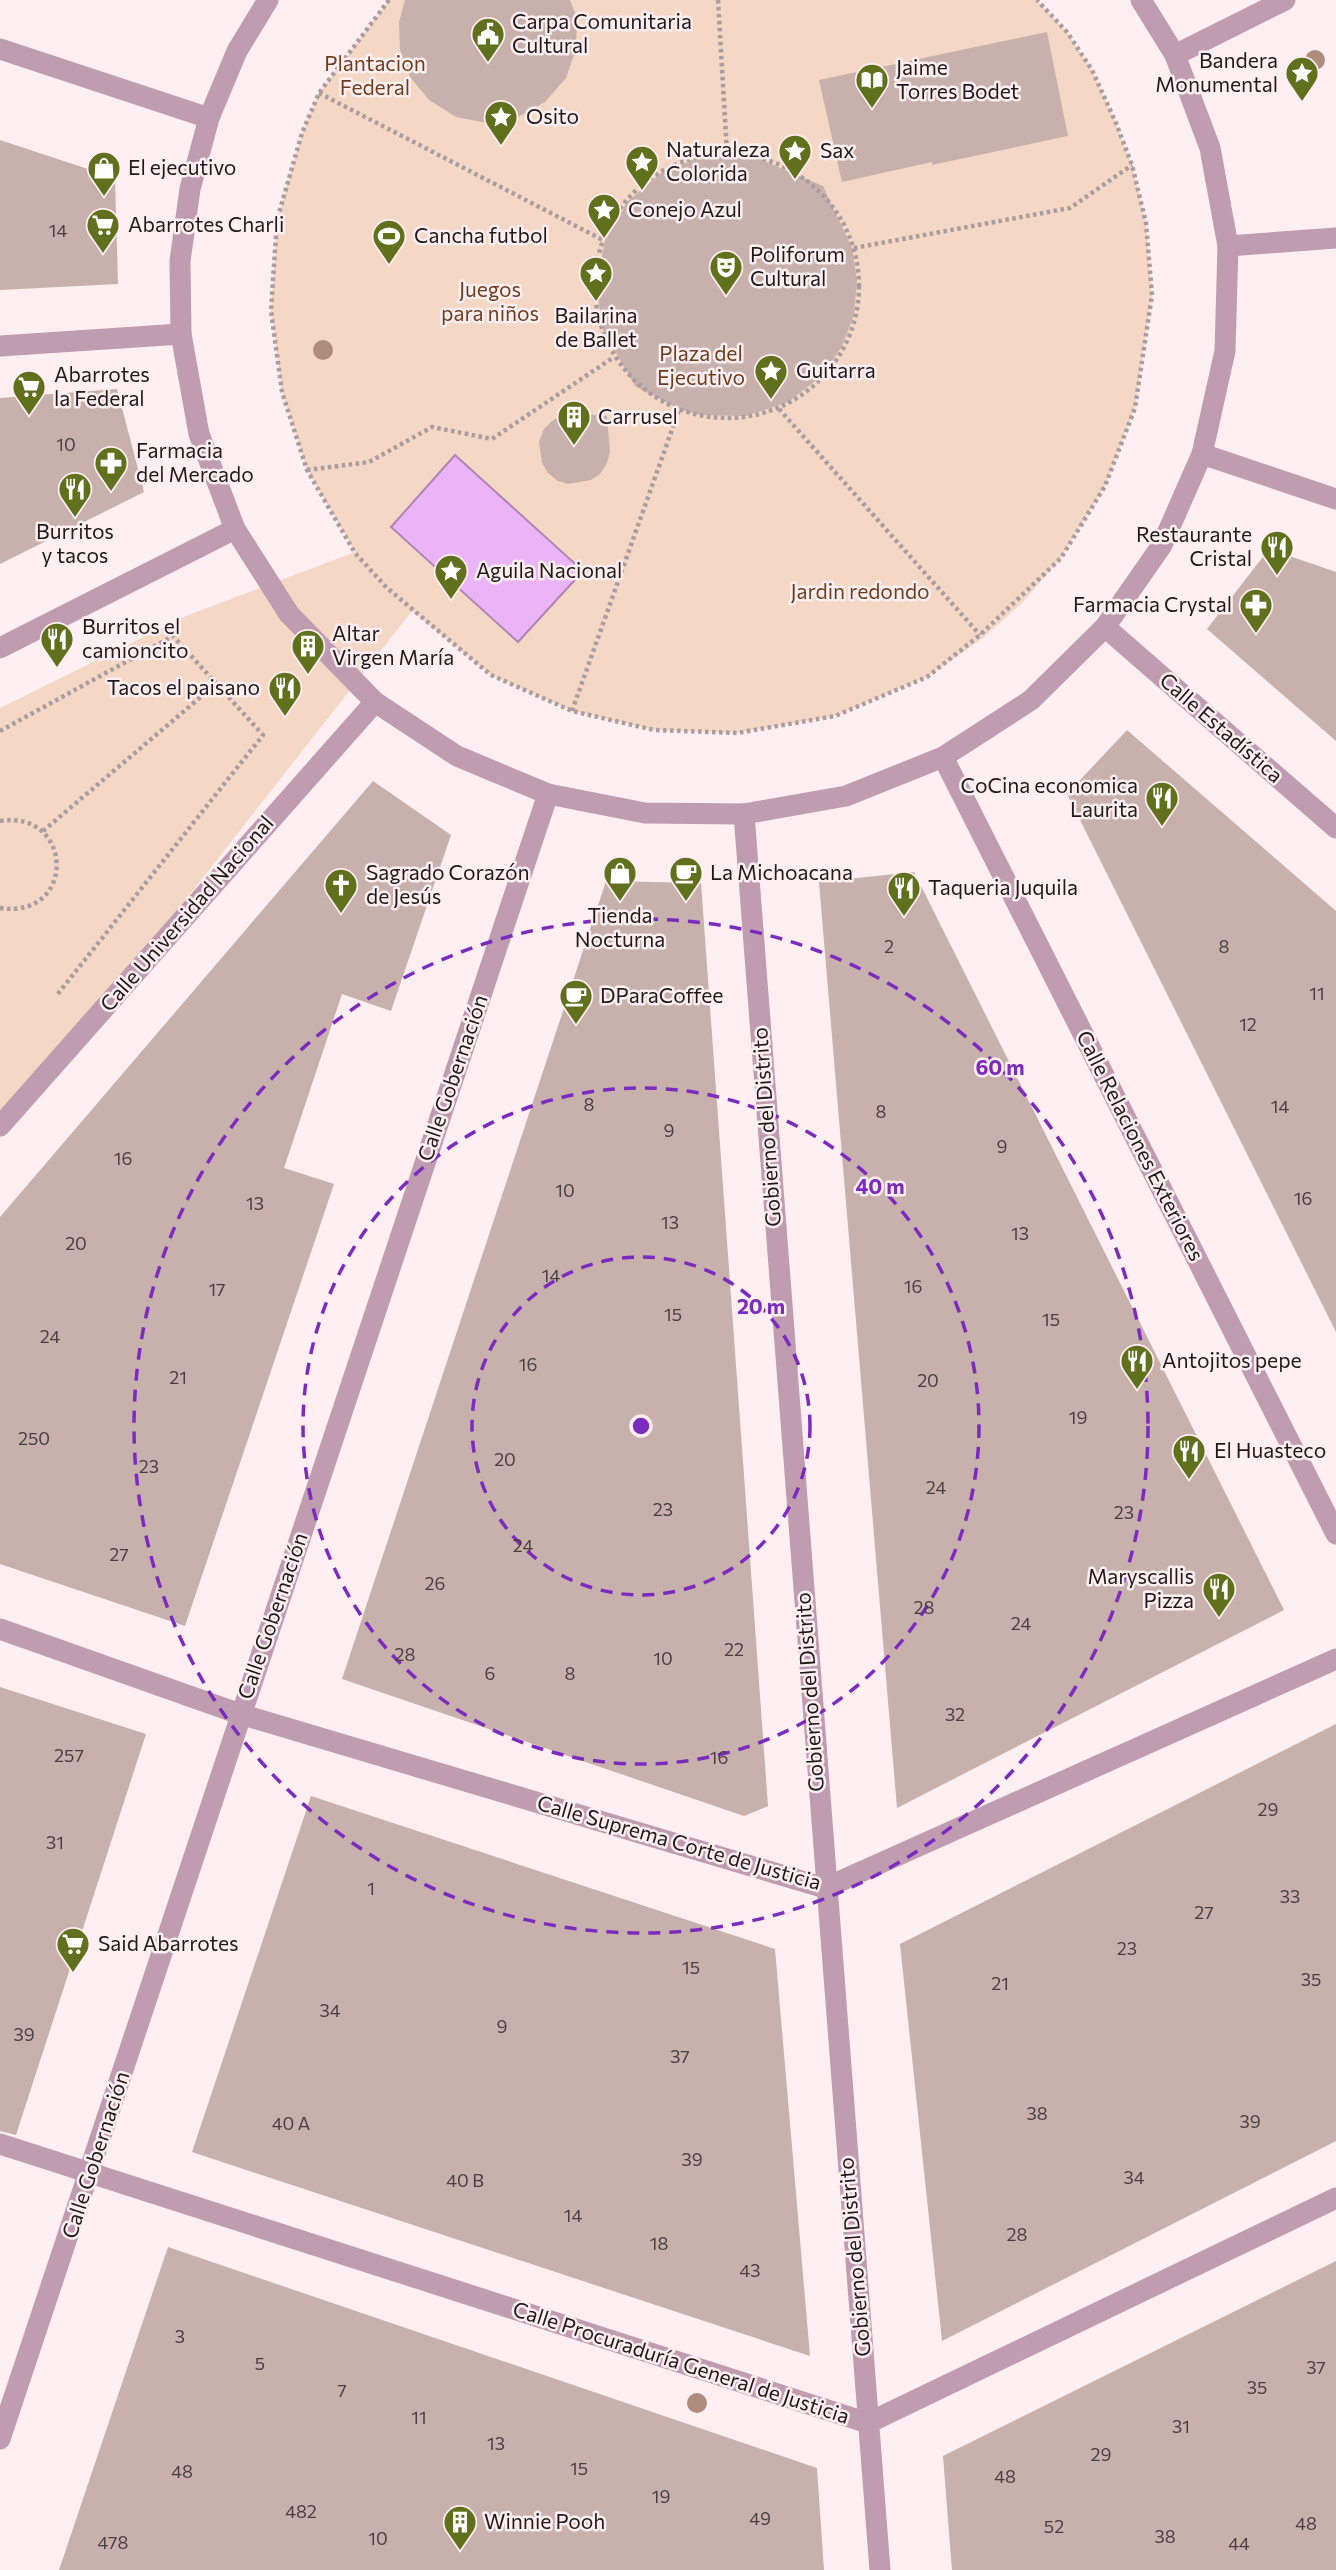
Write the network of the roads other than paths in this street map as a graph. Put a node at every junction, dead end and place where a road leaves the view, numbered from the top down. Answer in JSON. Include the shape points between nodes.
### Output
{"nodes":[{"id":1,"x":268,"y":0,"type":"edge"},
{"id":2,"x":1141,"y":0,"type":"edge"},
{"id":3,"x":1284,"y":0,"type":"edge"},
{"id":4,"x":0,"y":49,"type":"edge"},
{"id":5,"x":1175,"y":55,"type":"junction"},
{"id":6,"x":209,"y":118,"type":"junction"},
{"id":7,"x":1336,"y":238,"type":"edge"},
{"id":8,"x":1228,"y":246,"type":"junction"},
{"id":9,"x":181,"y":334,"type":"junction"},
{"id":10,"x":0,"y":346,"type":"edge"},
{"id":11,"x":1202,"y":454,"type":"junction"},
{"id":12,"x":1336,"y":499,"type":"edge"},
{"id":13,"x":235,"y":529,"type":"junction"},
{"id":14,"x":1105,"y":627,"type":"junction"},
{"id":15,"x":0,"y":648,"type":"edge"},
{"id":16,"x":375,"y":702,"type":"junction"},
{"id":17,"x":943,"y":757,"type":"junction"},
{"id":18,"x":548,"y":794,"type":"junction"},
{"id":19,"x":744,"y":814,"type":"junction"},
{"id":20,"x":1336,"y":828,"type":"edge"},
{"id":21,"x":0,"y":1126,"type":"edge"},
{"id":22,"x":1336,"y":1534,"type":"edge"},
{"id":23,"x":0,"y":1629,"type":"edge"},
{"id":24,"x":1336,"y":1659,"type":"edge"},
{"id":25,"x":240,"y":1714,"type":"junction"},
{"id":26,"x":825,"y":1888,"type":"junction"},
{"id":27,"x":0,"y":2144,"type":"edge"},
{"id":28,"x":90,"y":2174,"type":"junction"},
{"id":29,"x":1336,"y":2198,"type":"edge"},
{"id":30,"x":868,"y":2423,"type":"junction"},
{"id":31,"x":0,"y":2439,"type":"edge"},
{"id":32,"x":880,"y":2570,"type":"edge"}],
"edges":[{"from":1,"to":6,"type":"street","via":[[237,51]]},
{"from":2,"to":5,"type":"street"},
{"from":3,"to":5,"type":"street"},
{"from":4,"to":6,"type":"street"},
{"from":5,"to":8,"type":"street","via":[[1210,148]]},
{"from":6,"to":9,"type":"street","via":[[190,189],[180,261]]},
{"from":7,"to":8,"type":"street"},
{"from":8,"to":11,"type":"street","via":[[1225,351]]},
{"from":9,"to":10,"type":"street"},
{"from":9,"to":13,"type":"street","via":[[199,434]]},
{"from":11,"to":12,"type":"street"},
{"from":11,"to":14,"type":"street","via":[[1162,545]]},
{"from":13,"to":15,"type":"street"},
{"from":13,"to":16,"type":"street","via":[[289,614]]},
{"from":14,"to":17,"type":"street","via":[[1031,700]]},
{"from":14,"to":20,"type":"street","name":"Calle Estadística"},
{"from":16,"to":18,"type":"street","via":[[457,756]]},
{"from":16,"to":21,"type":"street","name":"Calle Universidad Nacional"},
{"from":17,"to":19,"type":"street","via":[[846,796]]},
{"from":17,"to":22,"type":"street","name":"Calle Relaciones Exteriores"},
{"from":18,"to":19,"type":"street","via":[[645,813]]},
{"from":18,"to":25,"type":"street","name":"Calle Gobernación"},
{"from":19,"to":26,"type":"street","name":"Gobierno del Distrito"},
{"from":23,"to":25,"type":"street","name":"Calle Suprema Corte de Justicia"},
{"from":24,"to":26,"type":"street","name":"Calle Suprema Corte de Justicia"},
{"from":25,"to":26,"type":"street","name":"Calle Suprema Corte de Justicia"},
{"from":25,"to":28,"type":"street","name":"Calle Gobernación"},
{"from":26,"to":30,"type":"street","name":"Gobierno del Distrito"},
{"from":27,"to":28,"type":"street","name":"Calle Procuraduría General de Justicia"},
{"from":28,"to":30,"type":"street","name":"Calle Procuraduría General de Justicia"},
{"from":28,"to":31,"type":"street","name":"Calle Gobernación"},
{"from":29,"to":30,"type":"street","name":"Calle Procuraduría General de Justicia"},
{"from":30,"to":32,"type":"street","name":"Gobierno del Distrito"}]}
